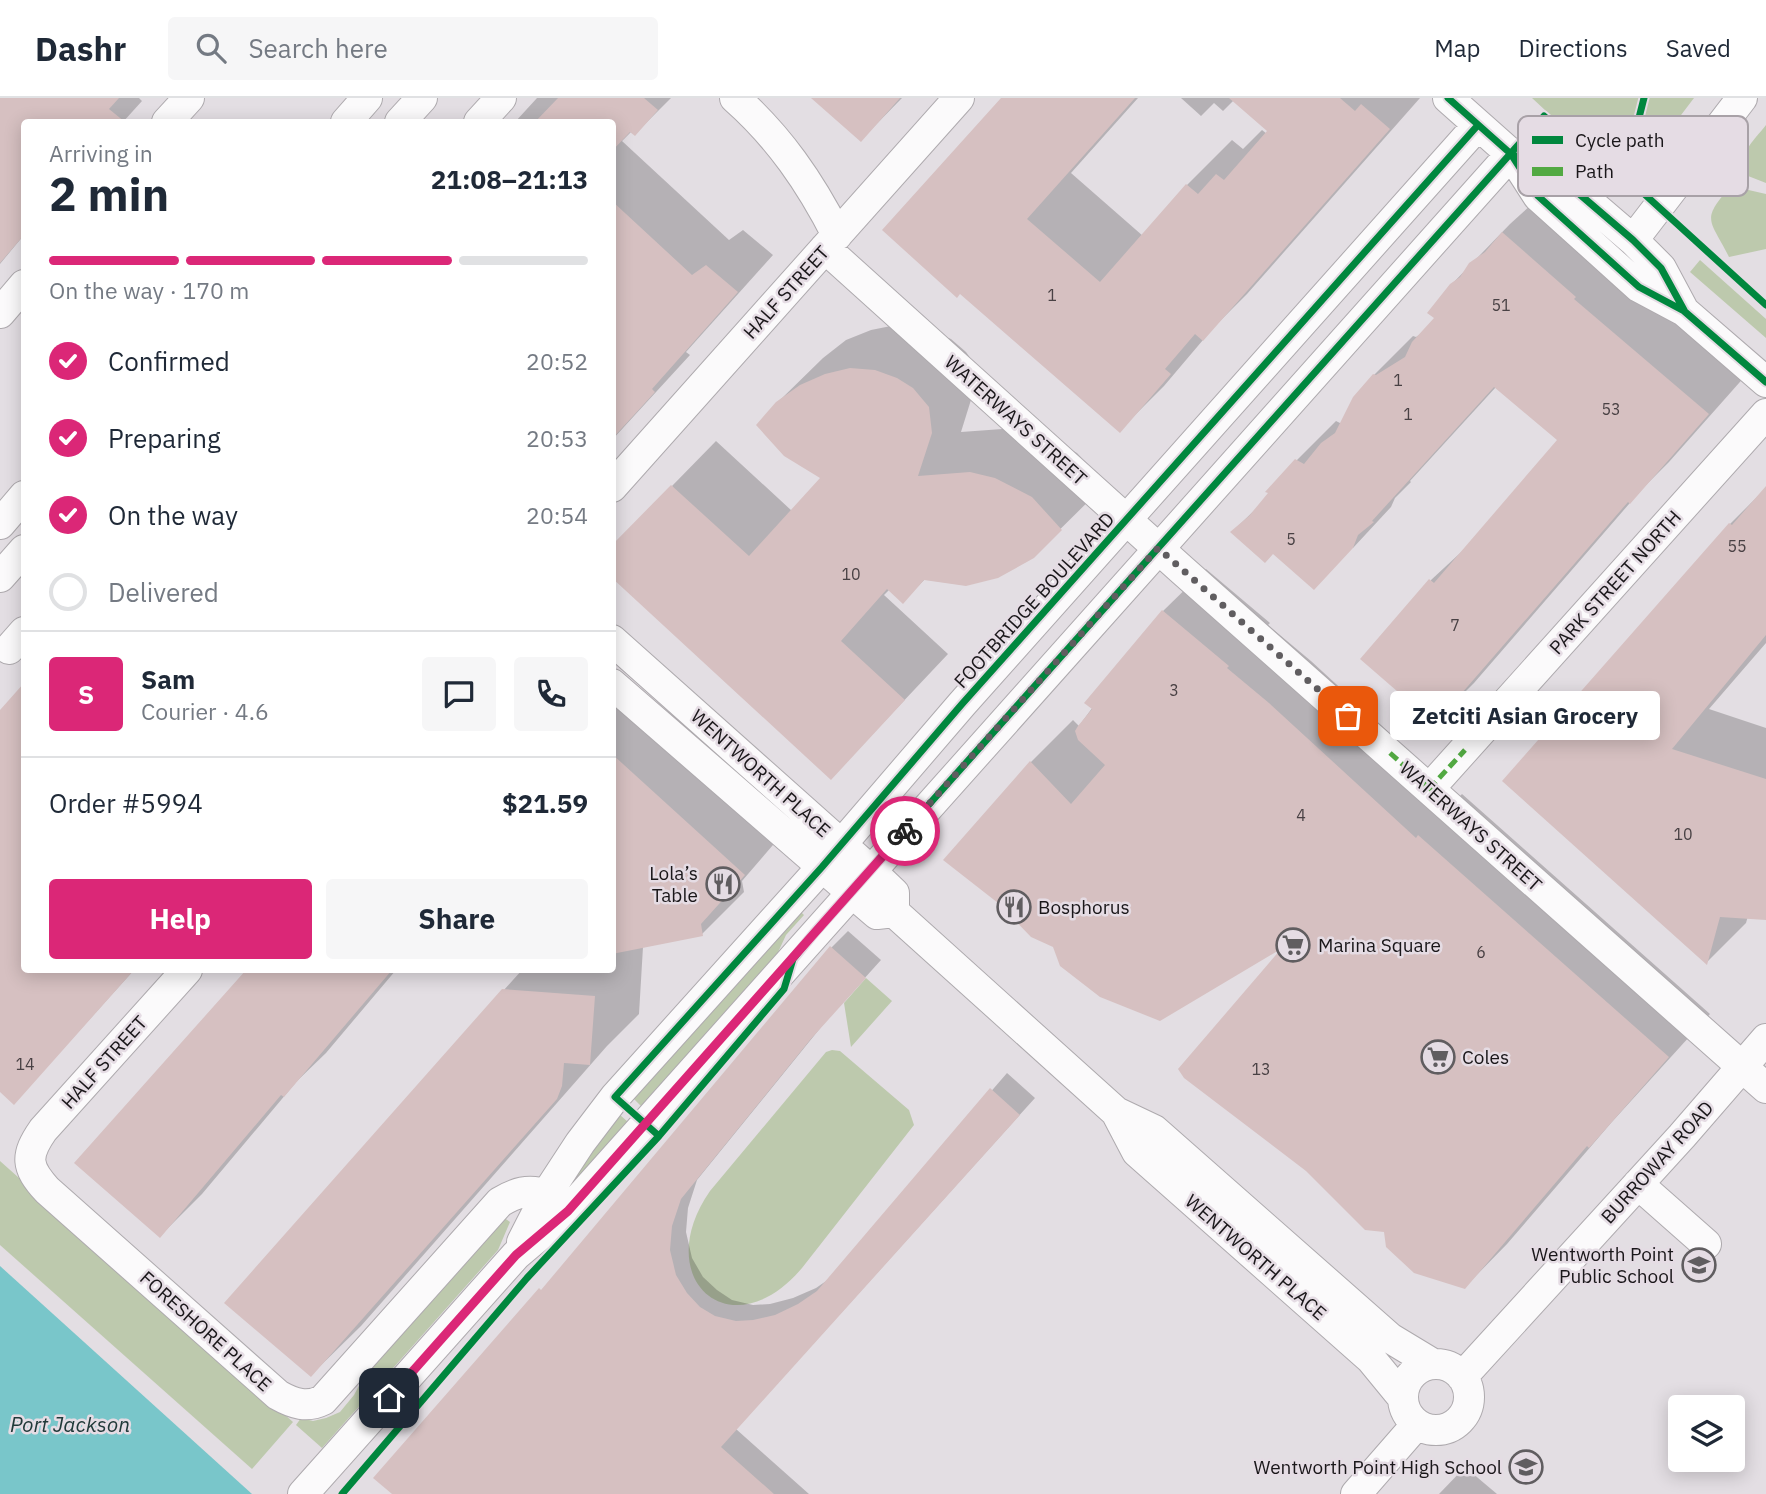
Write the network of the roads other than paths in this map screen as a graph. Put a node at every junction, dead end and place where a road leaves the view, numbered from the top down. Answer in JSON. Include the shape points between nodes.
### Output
{"nodes":[{"id":1,"x":189,"y":98,"type":"edge"},
{"id":2,"x":367,"y":98,"type":"edge"},
{"id":3,"x":422,"y":98,"type":"edge"},
{"id":4,"x":501,"y":98,"type":"edge"},
{"id":5,"x":735,"y":98,"type":"edge"},
{"id":6,"x":960,"y":98,"type":"edge"},
{"id":7,"x":1448,"y":98,"type":"edge"},
{"id":8,"x":1742,"y":98,"type":"edge"},
{"id":9,"x":1728,"y":116,"type":"edge"},
{"id":10,"x":170,"y":119,"type":"edge"},
{"id":11,"x":349,"y":119,"type":"edge"},
{"id":12,"x":403,"y":119,"type":"edge"},
{"id":13,"x":482,"y":119,"type":"edge"},
{"id":14,"x":1478,"y":125,"type":"junction"},
{"id":15,"x":1511,"y":153,"type":"junction"},
{"id":16,"x":1518,"y":156,"type":"edge"},
{"id":17,"x":1518,"y":164,"type":"edge"},
{"id":18,"x":1538,"y":196,"type":"edge"},
{"id":19,"x":1582,"y":196,"type":"edge"},
{"id":20,"x":1667,"y":196,"type":"edge"},
{"id":21,"x":1633,"y":240,"type":"junction"},
{"id":22,"x":831,"y":241,"type":"junction"},
{"id":23,"x":21,"y":288,"type":"edge"},
{"id":24,"x":1684,"y":311,"type":"junction"},
{"id":25,"x":0,"y":313,"type":"edge"},
{"id":26,"x":1766,"y":382,"type":"edge"},
{"id":27,"x":1766,"y":414,"type":"edge"},
{"id":28,"x":616,"y":483,"type":"edge"},
{"id":29,"x":21,"y":500,"type":"edge"},
{"id":30,"x":1127,"y":520,"type":"junction"},
{"id":31,"x":0,"y":524,"type":"edge"},
{"id":32,"x":1158,"y":548,"type":"junction"},
{"id":33,"x":21,"y":553,"type":"edge"},
{"id":34,"x":0,"y":577,"type":"edge"},
{"id":35,"x":616,"y":644,"type":"edge"},
{"id":36,"x":616,"y":687,"type":"edge"},
{"id":37,"x":1429,"y":789,"type":"junction"},
{"id":38,"x":832,"y":856,"type":"junction"},
{"id":39,"x":870,"y":870,"type":"junction"},
{"id":40,"x":851,"y":892,"type":"junction"},
{"id":41,"x":894,"y":912,"type":"junction"},
{"id":42,"x":184,"y":973,"type":"edge"},
{"id":43,"x":1766,"y":1039,"type":"edge"},
{"id":44,"x":1741,"y":1067,"type":"junction"},
{"id":45,"x":1766,"y":1088,"type":"edge"},
{"id":46,"x":1116,"y":1112,"type":"junction"},
{"id":47,"x":29,"y":1159,"type":"joint"},
{"id":48,"x":1639,"y":1184,"type":"junction"},
{"id":49,"x":546,"y":1195,"type":"junction"},
{"id":50,"x":1706,"y":1244,"type":"dead end"},
{"id":51,"x":516,"y":1255,"type":"junction"},
{"id":52,"x":1433,"y":1364,"type":"junction"},
{"id":53,"x":1462,"y":1377,"type":"junction"},
{"id":54,"x":1403,"y":1398,"type":"junction"},
{"id":55,"x":1417,"y":1424,"type":"junction"},
{"id":56,"x":310,"y":1487,"type":"edge"},
{"id":57,"x":1356,"y":1494,"type":"edge"}],
"edges":[{"from":1,"to":10,"type":"street"},
{"from":2,"to":11,"type":"street"},
{"from":3,"to":12,"type":"street"},
{"from":4,"to":13,"type":"street"},
{"from":5,"to":22,"type":"street","via":[[793,160],[823,208]]},
{"from":6,"to":22,"type":"street","name":"HALF STREET"},
{"from":7,"to":14,"type":"street"},
{"from":8,"to":9,"type":"street"},
{"from":14,"to":15,"type":"street"},
{"from":14,"to":30,"type":"street","name":"FOOTBRIDGE BOULEVARD"},
{"from":15,"to":16,"type":"street"},
{"from":15,"to":17,"type":"street"},
{"from":15,"to":32,"type":"street","name":"FOOTBRIDGE BOULEVARD"},
{"from":18,"to":24,"type":"street","via":[[1640,287]]},
{"from":19,"to":21,"type":"street"},
{"from":20,"to":21,"type":"street"},
{"from":21,"to":24,"type":"street","via":[[1661,268]]},
{"from":22,"to":28,"type":"street","name":"HALF STREET"},
{"from":22,"to":30,"type":"street","name":"WATERWAYS STREET"},
{"from":23,"to":25,"type":"street"},
{"from":24,"to":26,"type":"street"},
{"from":27,"to":37,"type":"street","name":"PARK STREET NORTH"},
{"from":29,"to":31,"type":"street"},
{"from":30,"to":32,"type":"street","name":"WATERWAYS STREET"},
{"from":30,"to":38,"type":"street","name":"FOOTBRIDGE BOULEVARD"},
{"from":32,"to":37,"type":"street","name":"WATERWAYS STREET"},
{"from":32,"to":39,"type":"street","name":"FOOTBRIDGE BOULEVARD"},
{"from":33,"to":34,"type":"street"},
{"from":35,"to":38,"type":"street","name":"WENTWORTH PLACE"},
{"from":36,"to":38,"type":"street"},
{"from":37,"to":44,"type":"street","name":"WATERWAYS STREET"},
{"from":38,"to":39,"type":"street","name":"WENTWORTH PLACE"},
{"from":38,"to":40,"type":"street","name":"WENTWORTH PLACE"},
{"from":38,"to":49,"type":"street","name":"FOOTBRIDGE BOULEVARD","via":[[615,1097]]},
{"from":39,"to":40,"type":"street","name":"FOOTBRIDGE BOULEVARD"},
{"from":39,"to":41,"type":"street","name":"WENTWORTH PLACE","via":[[894,893]]},
{"from":40,"to":41,"type":"street","name":"WENTWORTH PLACE","via":[[877,914]]},
{"from":40,"to":51,"type":"street","name":"FOOTBRIDGE BOULEVARD","via":[[568,1211]]},
{"from":41,"to":46,"type":"street","name":"WENTWORTH PLACE"},
{"from":42,"to":47,"type":"street","name":"HALF STREET","via":[[43,1130]]},
{"from":43,"to":44,"type":"street","name":"BURROWAY ROAD"},
{"from":44,"to":45,"type":"street","name":"WATERWAYS STREET"},
{"from":44,"to":48,"type":"street","name":"BURROWAY ROAD"},
{"from":46,"to":52,"type":"street","name":"WENTWORTH PLACE","via":[[1154,1130],[1390,1338]]},
{"from":46,"to":54,"type":"street","name":"WENTWORTH PLACE","via":[[1137,1152],[1371,1359]]},
{"from":47,"to":49,"type":"street","name":"FORESHORE PLACE","via":[[34,1175],[58,1199],[278,1395],[305,1405],[330,1394],[500,1202],[521,1192]]},
{"from":48,"to":50,"type":"street"},
{"from":48,"to":53,"type":"street","name":"BURROWAY ROAD"},
{"from":49,"to":51,"type":"street","name":"FOOTBRIDGE BOULEVARD"},
{"from":51,"to":56,"type":"street","name":"FOOTBRIDGE BOULEVARD"},
{"from":52,"to":53,"type":"street","via":[[1454,1369]]},
{"from":52,"to":54,"type":"street","via":[[1411,1375]]},
{"from":53,"to":55,"type":"street","via":[[1469,1396],[1456,1424],[1437,1431]]},
{"from":54,"to":55,"type":"street","via":[[1407,1413]]},
{"from":55,"to":57,"type":"street"}]}
